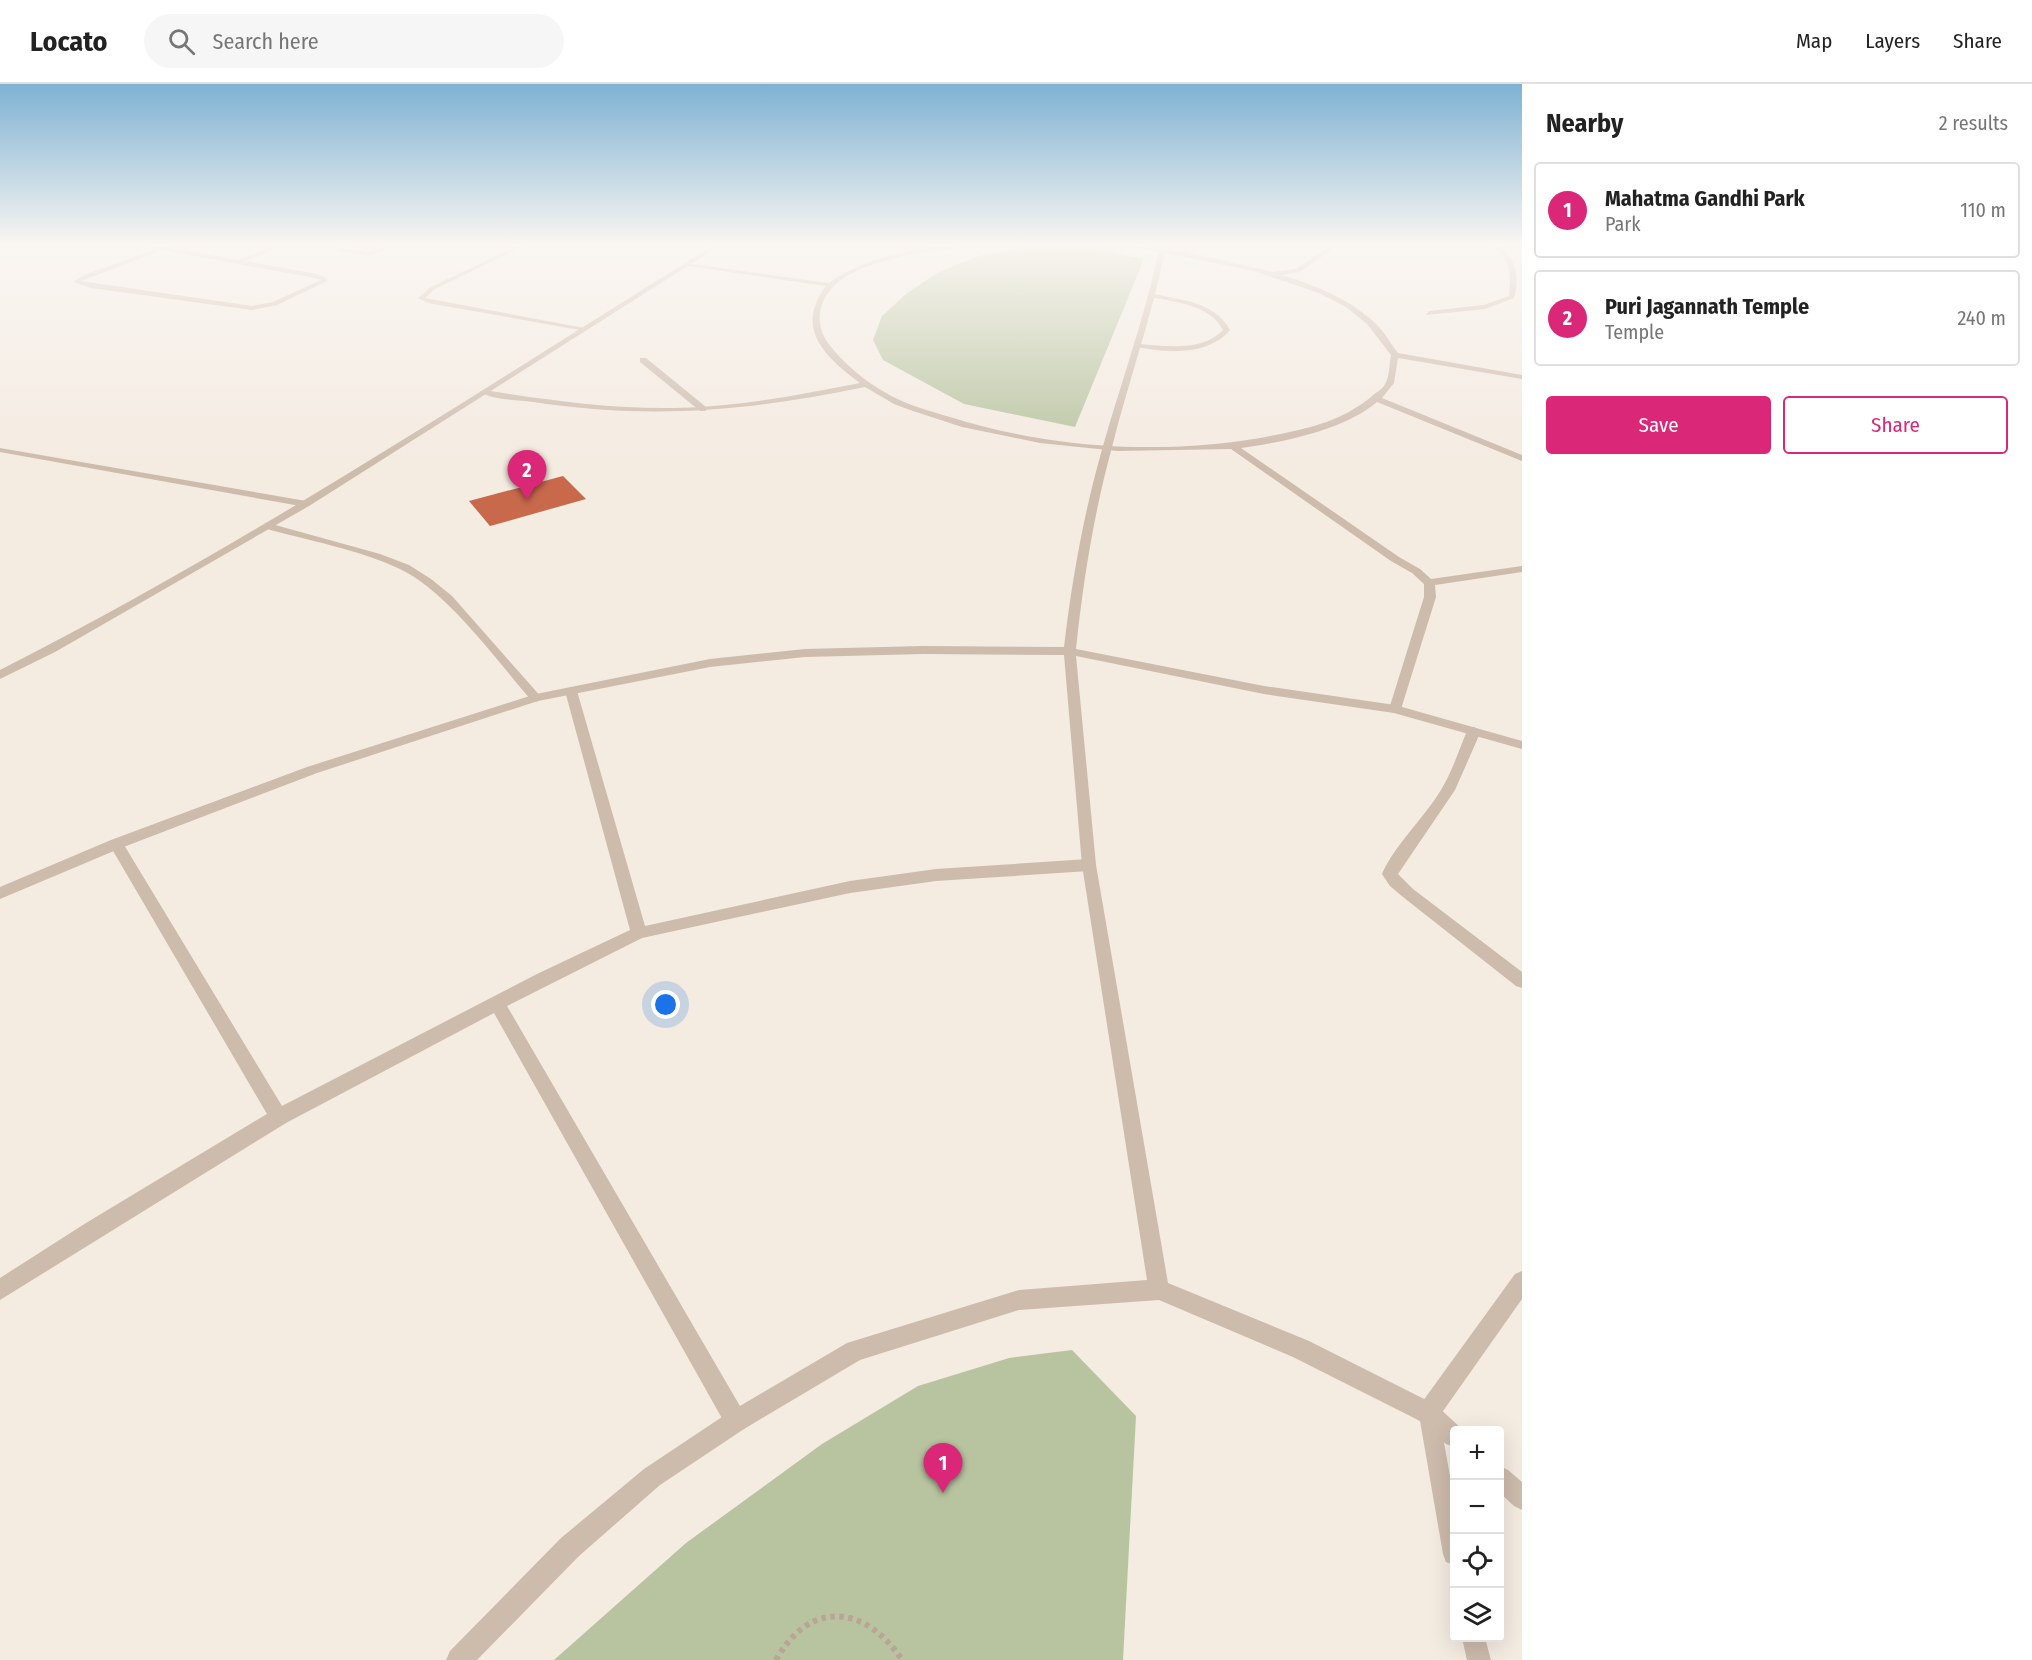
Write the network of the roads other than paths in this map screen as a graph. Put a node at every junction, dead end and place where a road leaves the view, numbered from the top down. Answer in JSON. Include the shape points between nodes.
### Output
{"nodes":[{"id":1,"x":526,"y":319,"type":"edge"},
{"id":2,"x":602,"y":319,"type":"edge"},
{"id":3,"x":815,"y":319,"type":"edge"},
{"id":4,"x":1147,"y":319,"type":"edge"},
{"id":5,"x":1218,"y":319,"type":"edge"},
{"id":6,"x":1367,"y":319,"type":"edge"},
{"id":7,"x":584,"y":330,"type":"junction"},
{"id":8,"x":1139,"y":346,"type":"junction"},
{"id":9,"x":1395,"y":355,"type":"junction"},
{"id":10,"x":643,"y":360,"type":"dead end"},
{"id":11,"x":1522,"y":377,"type":"edge"},
{"id":12,"x":867,"y":384,"type":"junction"},
{"id":13,"x":484,"y":392,"type":"junction"},
{"id":14,"x":1374,"y":398,"type":"junction"},
{"id":15,"x":703,"y":409,"type":"junction"},
{"id":16,"x":1233,"y":446,"type":"junction"},
{"id":17,"x":1107,"y":447,"type":"junction"},
{"id":18,"x":0,"y":450,"type":"edge"},
{"id":19,"x":1522,"y":458,"type":"edge"},
{"id":20,"x":306,"y":504,"type":"junction"},
{"id":21,"x":268,"y":526,"type":"junction"},
{"id":22,"x":1522,"y":569,"type":"edge"},
{"id":23,"x":1429,"y":583,"type":"junction"},
{"id":24,"x":1070,"y":651,"type":"junction"},
{"id":25,"x":0,"y":675,"type":"edge"},
{"id":26,"x":571,"y":691,"type":"junction"},
{"id":27,"x":536,"y":698,"type":"junction"},
{"id":28,"x":1395,"y":709,"type":"junction"},
{"id":29,"x":1474,"y":731,"type":"junction"},
{"id":30,"x":1522,"y":745,"type":"edge"},
{"id":31,"x":116,"y":844,"type":"junction"},
{"id":32,"x":1089,"y":865,"type":"junction"},
{"id":33,"x":0,"y":893,"type":"edge"},
{"id":34,"x":639,"y":933,"type":"junction"},
{"id":35,"x":1522,"y":981,"type":"edge"},
{"id":36,"x":497,"y":1003,"type":"junction"},
{"id":37,"x":279,"y":1117,"type":"junction"},
{"id":38,"x":1522,"y":1281,"type":"edge"},
{"id":39,"x":0,"y":1290,"type":"edge"},
{"id":40,"x":1159,"y":1290,"type":"junction"},
{"id":41,"x":1428,"y":1413,"type":"junction"},
{"id":42,"x":736,"y":1421,"type":"junction"},
{"id":43,"x":1450,"y":1433,"type":"edge"},
{"id":44,"x":1502,"y":1480,"type":"edge"},
{"id":45,"x":1522,"y":1498,"type":"edge"},
{"id":46,"x":1451,"y":1534,"type":"edge"},
{"id":47,"x":1475,"y":1642,"type":"edge"},
{"id":48,"x":459,"y":1660,"type":"edge"},
{"id":49,"x":1479,"y":1660,"type":"edge"}],
"edges":[{"from":1,"to":7,"type":"lane"},
{"from":2,"to":7,"type":"street"},
{"from":3,"to":12,"type":"street","via":[[815,331],[831,354]]},
{"from":4,"to":8,"type":"street"},
{"from":5,"to":8,"type":"lane","via":[[1227,330],[1214,342],[1164,348]]},
{"from":6,"to":9,"type":"street"},
{"from":7,"to":13,"type":"street"},
{"from":8,"to":17,"type":"street"},
{"from":9,"to":11,"type":"street"},
{"from":9,"to":14,"type":"street","via":[[1389,385]]},
{"from":10,"to":15,"type":"lane"},
{"from":12,"to":15,"type":"street","via":[[757,404]]},
{"from":12,"to":17,"type":"street","via":[[898,403],[957,424],[1018,437]]},
{"from":13,"to":15,"type":"street","via":[[599,408]]},
{"from":13,"to":20,"type":"street"},
{"from":14,"to":16,"type":"street","via":[[1362,410],[1313,429]]},
{"from":14,"to":19,"type":"street"},
{"from":16,"to":17,"type":"street"},
{"from":16,"to":23,"type":"street"},
{"from":17,"to":24,"type":"street","via":[[1088,527]]},
{"from":18,"to":20,"type":"lane"},
{"from":20,"to":21,"type":"street"},
{"from":21,"to":25,"type":"street"},
{"from":21,"to":27,"type":"street","via":[[376,556],[427,581],[448,598]]},
{"from":22,"to":23,"type":"street"},
{"from":23,"to":28,"type":"street","via":[[1430,597]]},
{"from":24,"to":26,"type":"street","via":[[805,653],[710,663]]},
{"from":24,"to":28,"type":"street","via":[[1264,690]]},
{"from":24,"to":32,"type":"street"},
{"from":26,"to":27,"type":"street"},
{"from":26,"to":34,"type":"street"},
{"from":27,"to":31,"type":"street","via":[[312,770]]},
{"from":28,"to":29,"type":"street"},
{"from":29,"to":30,"type":"street"},
{"from":29,"to":35,"type":"street","via":[[1448,790],[1390,874],[1408,893]]},
{"from":31,"to":33,"type":"street"},
{"from":31,"to":37,"type":"street"},
{"from":32,"to":34,"type":"street","via":[[936,875],[850,887]]},
{"from":32,"to":40,"type":"street"},
{"from":34,"to":36,"type":"street"},
{"from":36,"to":37,"type":"street"},
{"from":36,"to":42,"type":"street"},
{"from":37,"to":39,"type":"street"},
{"from":38,"to":41,"type":"street"},
{"from":40,"to":41,"type":"street","via":[[1301,1349]]},
{"from":40,"to":42,"type":"street","via":[[1008,1303],[855,1351]]},
{"from":41,"to":43,"type":"street"},
{"from":41,"to":46,"type":"lane"},
{"from":42,"to":48,"type":"street","via":[[652,1477],[570,1547]]},
{"from":44,"to":45,"type":"street"},
{"from":47,"to":49,"type":"lane"}]}
